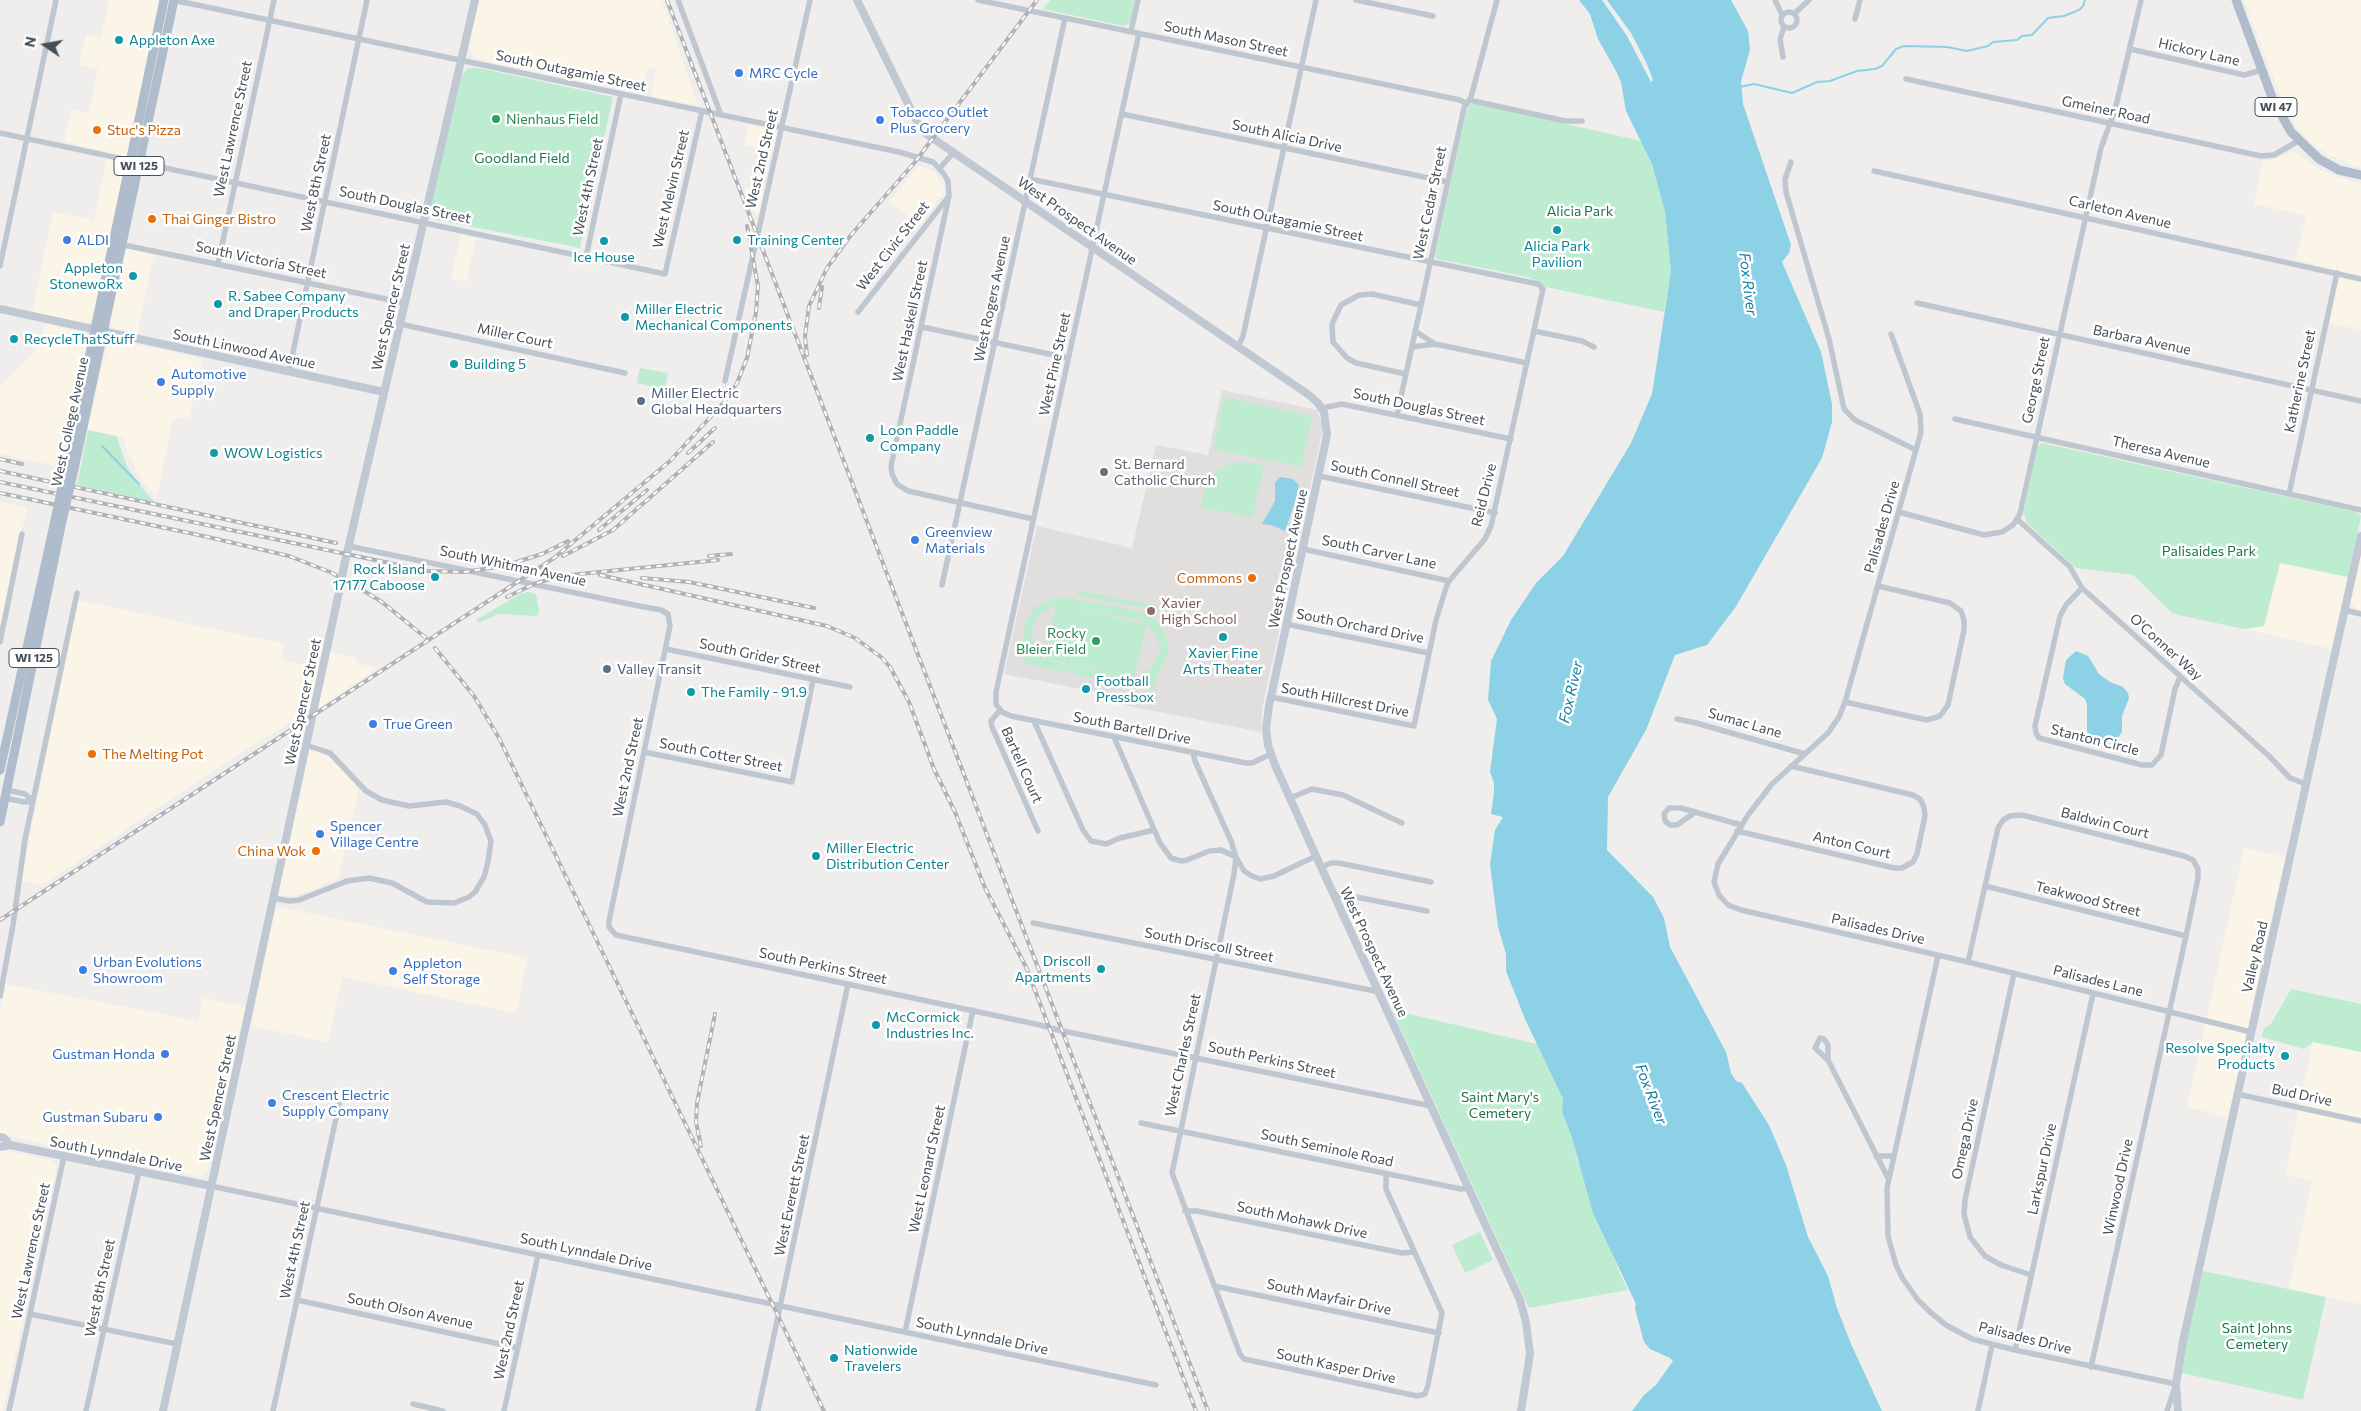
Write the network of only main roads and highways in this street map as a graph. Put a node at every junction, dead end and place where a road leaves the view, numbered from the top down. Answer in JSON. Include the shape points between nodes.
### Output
{"nodes":[{"id":1,"x":164,"y":0,"type":"edge"},
{"id":2,"x":174,"y":0,"type":"edge"},
{"id":3,"x":475,"y":0,"type":"edge"},
{"id":4,"x":857,"y":0,"type":"edge"},
{"id":5,"x":2236,"y":0,"type":"edge"},
{"id":6,"x":2361,"y":176,"type":"edge"},
{"id":7,"x":108,"y":264,"type":"junction"},
{"id":8,"x":114,"y":282,"type":"junction"},
{"id":9,"x":0,"y":309,"type":"edge"},
{"id":10,"x":99,"y":331,"type":"junction"},
{"id":11,"x":384,"y":392,"type":"junction"},
{"id":12,"x":58,"y":526,"type":"junction"},
{"id":13,"x":2361,"y":536,"type":"edge"},
{"id":14,"x":0,"y":770,"type":"edge"},
{"id":15,"x":3,"y":794,"type":"edge"},
{"id":16,"x":0,"y":822,"type":"edge"},
{"id":17,"x":0,"y":1137,"type":"edge"},
{"id":18,"x":10,"y":1145,"type":"junction"},
{"id":19,"x":0,"y":1147,"type":"edge"},
{"id":20,"x":211,"y":1186,"type":"junction"},
{"id":21,"x":163,"y":1411,"type":"edge"},
{"id":22,"x":1520,"y":1411,"type":"edge"},
{"id":23,"x":2178,"y":1411,"type":"edge"}],
"edges":[{"from":1,"to":7,"type":"main road","name":"West College Avenue","number":"WI 125"},
{"from":2,"to":8,"type":"main road","name":"West College Avenue","number":"WI 125"},
{"from":3,"to":11,"type":"main road","name":"West Spencer Street"},
{"from":4,"to":22,"type":"main road","name":"West Prospect Avenue","via":[[919,126],[1308,395],[1322,408],[1328,431],[1266,729],[1271,754],[1290,798],[1520,1300],[1526,1322],[1529,1361]]},
{"from":5,"to":6,"type":"main road","number":"WI 47","via":[[2278,111],[2298,141],[2330,165]]},
{"from":7,"to":8,"type":"main road"},
{"from":7,"to":10,"type":"main road","name":"West College Avenue","number":"WI 125"},
{"from":8,"to":10,"type":"main road","name":"West College Avenue","number":"WI 125"},
{"from":9,"to":10,"type":"main road","name":"South Linwood Avenue"},
{"from":10,"to":11,"type":"main road","name":"South Linwood Avenue"},
{"from":10,"to":12,"type":"main road","name":"West College Avenue","number":"WI 125","bridge":true},
{"from":11,"to":20,"type":"main road","name":"West Spencer Street","bridge":true},
{"from":12,"to":14,"type":"main road","name":"West College Avenue","number":"WI 125"},
{"from":12,"to":15,"type":"main road","name":"West College Avenue","number":"WI 125"},
{"from":13,"to":23,"type":"main road","name":"Valley Road","via":[[2183,1341],[2176,1384]]},
{"from":15,"to":16,"type":"main road","name":"West College Avenue","number":"WI 125"},
{"from":17,"to":18,"type":"main road","name":"South Lynndale Drive"},
{"from":18,"to":19,"type":"main road","name":"South Lynndale Drive"},
{"from":18,"to":20,"type":"main road","name":"South Lynndale Drive"},
{"from":20,"to":21,"type":"main road","name":"West Spencer Street"}]}
